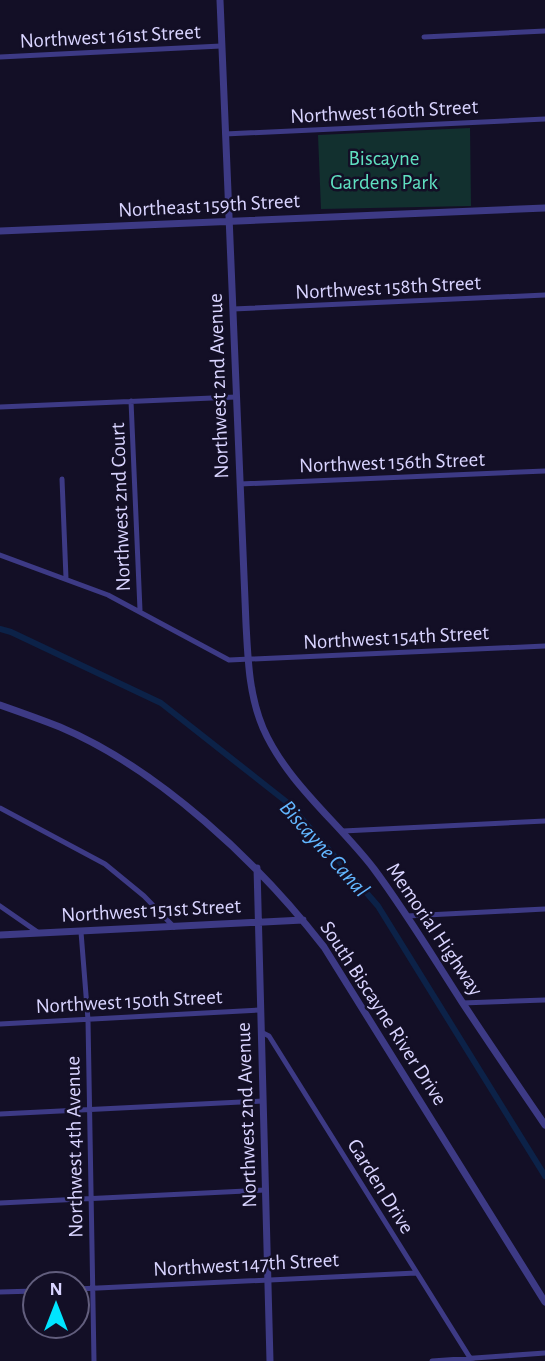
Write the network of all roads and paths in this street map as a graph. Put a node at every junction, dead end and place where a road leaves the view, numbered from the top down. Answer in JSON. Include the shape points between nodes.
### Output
{"nodes":[{"id":1,"x":219,"y":0,"type":"edge"},
{"id":2,"x":545,"y":31,"type":"edge"},
{"id":3,"x":424,"y":37,"type":"dead end"},
{"id":4,"x":221,"y":46,"type":"junction"},
{"id":5,"x":0,"y":57,"type":"edge"},
{"id":6,"x":545,"y":119,"type":"edge"},
{"id":7,"x":225,"y":134,"type":"junction"},
{"id":8,"x":545,"y":208,"type":"edge"},
{"id":9,"x":229,"y":221,"type":"junction"},
{"id":10,"x":0,"y":231,"type":"edge"},
{"id":11,"x":545,"y":295,"type":"edge"},
{"id":12,"x":233,"y":309,"type":"junction"},
{"id":13,"x":236,"y":397,"type":"junction"},
{"id":14,"x":131,"y":401,"type":"junction"},
{"id":15,"x":0,"y":407,"type":"edge"},
{"id":16,"x":545,"y":471,"type":"edge"},
{"id":17,"x":62,"y":479,"type":"dead end"},
{"id":18,"x":240,"y":484,"type":"junction"},
{"id":19,"x":0,"y":555,"type":"edge"},
{"id":20,"x":65,"y":578,"type":"junction"},
{"id":21,"x":140,"y":610,"type":"junction"},
{"id":22,"x":545,"y":646,"type":"edge"},
{"id":23,"x":248,"y":660,"type":"junction"},
{"id":24,"x":0,"y":705,"type":"edge"},
{"id":25,"x":283,"y":763,"type":"joint"},
{"id":26,"x":0,"y":808,"type":"edge"},
{"id":27,"x":545,"y":821,"type":"edge"},
{"id":28,"x":343,"y":831,"type":"junction"},
{"id":29,"x":257,"y":869,"type":"junction"},
{"id":30,"x":0,"y":906,"type":"edge"},
{"id":31,"x":545,"y":909,"type":"edge"},
{"id":32,"x":407,"y":916,"type":"junction"},
{"id":33,"x":303,"y":920,"type":"junction"},
{"id":34,"x":258,"y":922,"type":"junction"},
{"id":35,"x":174,"y":927,"type":"junction"},
{"id":36,"x":81,"y":932,"type":"junction"},
{"id":37,"x":39,"y":933,"type":"junction"},
{"id":38,"x":0,"y":934,"type":"edge"},
{"id":39,"x":545,"y":1000,"type":"edge"},
{"id":40,"x":463,"y":1003,"type":"junction"},
{"id":41,"x":260,"y":1010,"type":"junction"},
{"id":42,"x":88,"y":1020,"type":"junction"},
{"id":43,"x":0,"y":1024,"type":"edge"},
{"id":44,"x":261,"y":1032,"type":"junction"},
{"id":45,"x":262,"y":1101,"type":"junction"},
{"id":46,"x":88,"y":1108,"type":"junction"},
{"id":47,"x":0,"y":1114,"type":"edge"},
{"id":48,"x":545,"y":1125,"type":"edge"},
{"id":49,"x":266,"y":1191,"type":"junction"},
{"id":50,"x":90,"y":1199,"type":"junction"},
{"id":51,"x":0,"y":1203,"type":"edge"},
{"id":52,"x":416,"y":1273,"type":"junction"},
{"id":53,"x":268,"y":1278,"type":"junction"},
{"id":54,"x":92,"y":1288,"type":"junction"},
{"id":55,"x":21,"y":1291,"type":"edge"},
{"id":56,"x":0,"y":1292,"type":"edge"},
{"id":57,"x":545,"y":1302,"type":"edge"},
{"id":58,"x":545,"y":1353,"type":"edge"},
{"id":59,"x":471,"y":1360,"type":"edge"},
{"id":60,"x":94,"y":1361,"type":"edge"},
{"id":61,"x":270,"y":1361,"type":"edge"},
{"id":62,"x":432,"y":1361,"type":"edge"}],
"edges":[{"from":1,"to":4,"type":"street","name":"Northwest 2nd Avenue"},
{"from":2,"to":3,"type":"street"},
{"from":4,"to":5,"type":"street","name":"Northwest 161st Street"},
{"from":4,"to":7,"type":"street","name":"Northwest 2nd Avenue"},
{"from":6,"to":7,"type":"street","name":"Northwest 160th Street"},
{"from":7,"to":9,"type":"street","name":"Northwest 2nd Avenue"},
{"from":8,"to":9,"type":"street","name":"Northeast 159th Street"},
{"from":9,"to":10,"type":"street","name":"Northeast 159th Street"},
{"from":9,"to":12,"type":"street","name":"Northwest 2nd Avenue"},
{"from":11,"to":12,"type":"street","name":"Northwest 158th Street"},
{"from":12,"to":13,"type":"street","name":"Northwest 2nd Avenue"},
{"from":13,"to":14,"type":"street"},
{"from":13,"to":18,"type":"street","name":"Northwest 2nd Avenue"},
{"from":14,"to":15,"type":"street"},
{"from":14,"to":21,"type":"street","name":"Northwest 2nd Court"},
{"from":16,"to":18,"type":"street","name":"Northwest 156th Street"},
{"from":17,"to":20,"type":"street"},
{"from":18,"to":23,"type":"street","name":"Northwest 2nd Avenue"},
{"from":19,"to":20,"type":"street","name":"Northwest 154th Street"},
{"from":20,"to":21,"type":"street","name":"Northwest 154th Street"},
{"from":21,"to":23,"type":"street","name":"Northwest 154th Street","via":[[221,657]]},
{"from":22,"to":23,"type":"street","name":"Northwest 154th Street"},
{"from":23,"to":25,"type":"street","name":"Northwest 2nd Avenue","via":[[261,722]]},
{"from":24,"to":29,"type":"street","name":"South Biscayne River Drive","via":[[62,728],[126,762],[194,812]]},
{"from":25,"to":28,"type":"street","name":"Memorial Highway"},
{"from":26,"to":35,"type":"street","via":[[105,864]]},
{"from":27,"to":28,"type":"street"},
{"from":28,"to":32,"type":"street","name":"Memorial Highway"},
{"from":29,"to":33,"type":"street","name":"South Biscayne River Drive"},
{"from":29,"to":34,"type":"street","name":"Northwest 2nd Avenue"},
{"from":30,"to":37,"type":"street"},
{"from":31,"to":32,"type":"street"},
{"from":32,"to":40,"type":"street","name":"Memorial Highway"},
{"from":33,"to":34,"type":"street","name":"Northwest 151st Street"},
{"from":33,"to":57,"type":"street","name":"South Biscayne River Drive"},
{"from":34,"to":35,"type":"street","name":"Northwest 151st Street"},
{"from":34,"to":41,"type":"street","name":"Northwest 2nd Avenue"},
{"from":35,"to":36,"type":"street","name":"Northwest 151st Street"},
{"from":36,"to":37,"type":"street","name":"Northwest 151st Street"},
{"from":36,"to":42,"type":"street","name":"Northwest 4th Avenue"},
{"from":37,"to":38,"type":"street","name":"Northwest 151st Street"},
{"from":39,"to":40,"type":"street"},
{"from":40,"to":48,"type":"street","name":"Memorial Highway"},
{"from":41,"to":42,"type":"street","name":"Northwest 150th Street"},
{"from":41,"to":44,"type":"street","name":"Northwest 2nd Avenue"},
{"from":42,"to":43,"type":"street","name":"Northwest 150th Street"},
{"from":42,"to":46,"type":"street","name":"Northwest 4th Avenue"},
{"from":44,"to":45,"type":"street","name":"Northwest 2nd Avenue"},
{"from":44,"to":52,"type":"street","name":"Garden Drive","via":[[269,1036]]},
{"from":45,"to":46,"type":"street"},
{"from":45,"to":49,"type":"street","name":"Northwest 2nd Avenue"},
{"from":46,"to":47,"type":"street"},
{"from":46,"to":50,"type":"street","name":"Northwest 4th Avenue"},
{"from":49,"to":50,"type":"street"},
{"from":49,"to":53,"type":"street","name":"Northwest 2nd Avenue"},
{"from":50,"to":51,"type":"street"},
{"from":50,"to":54,"type":"street","name":"Northwest 4th Avenue"},
{"from":52,"to":53,"type":"street","name":"Northwest 147th Street"},
{"from":52,"to":59,"type":"street","name":"Garden Drive"},
{"from":53,"to":54,"type":"street","name":"Northwest 147th Street"},
{"from":53,"to":61,"type":"street","name":"Northwest 2nd Avenue"},
{"from":54,"to":60,"type":"street","name":"Northwest 4th Avenue"},
{"from":55,"to":56,"type":"street"},
{"from":58,"to":59,"type":"street"},
{"from":59,"to":62,"type":"street"}]}
